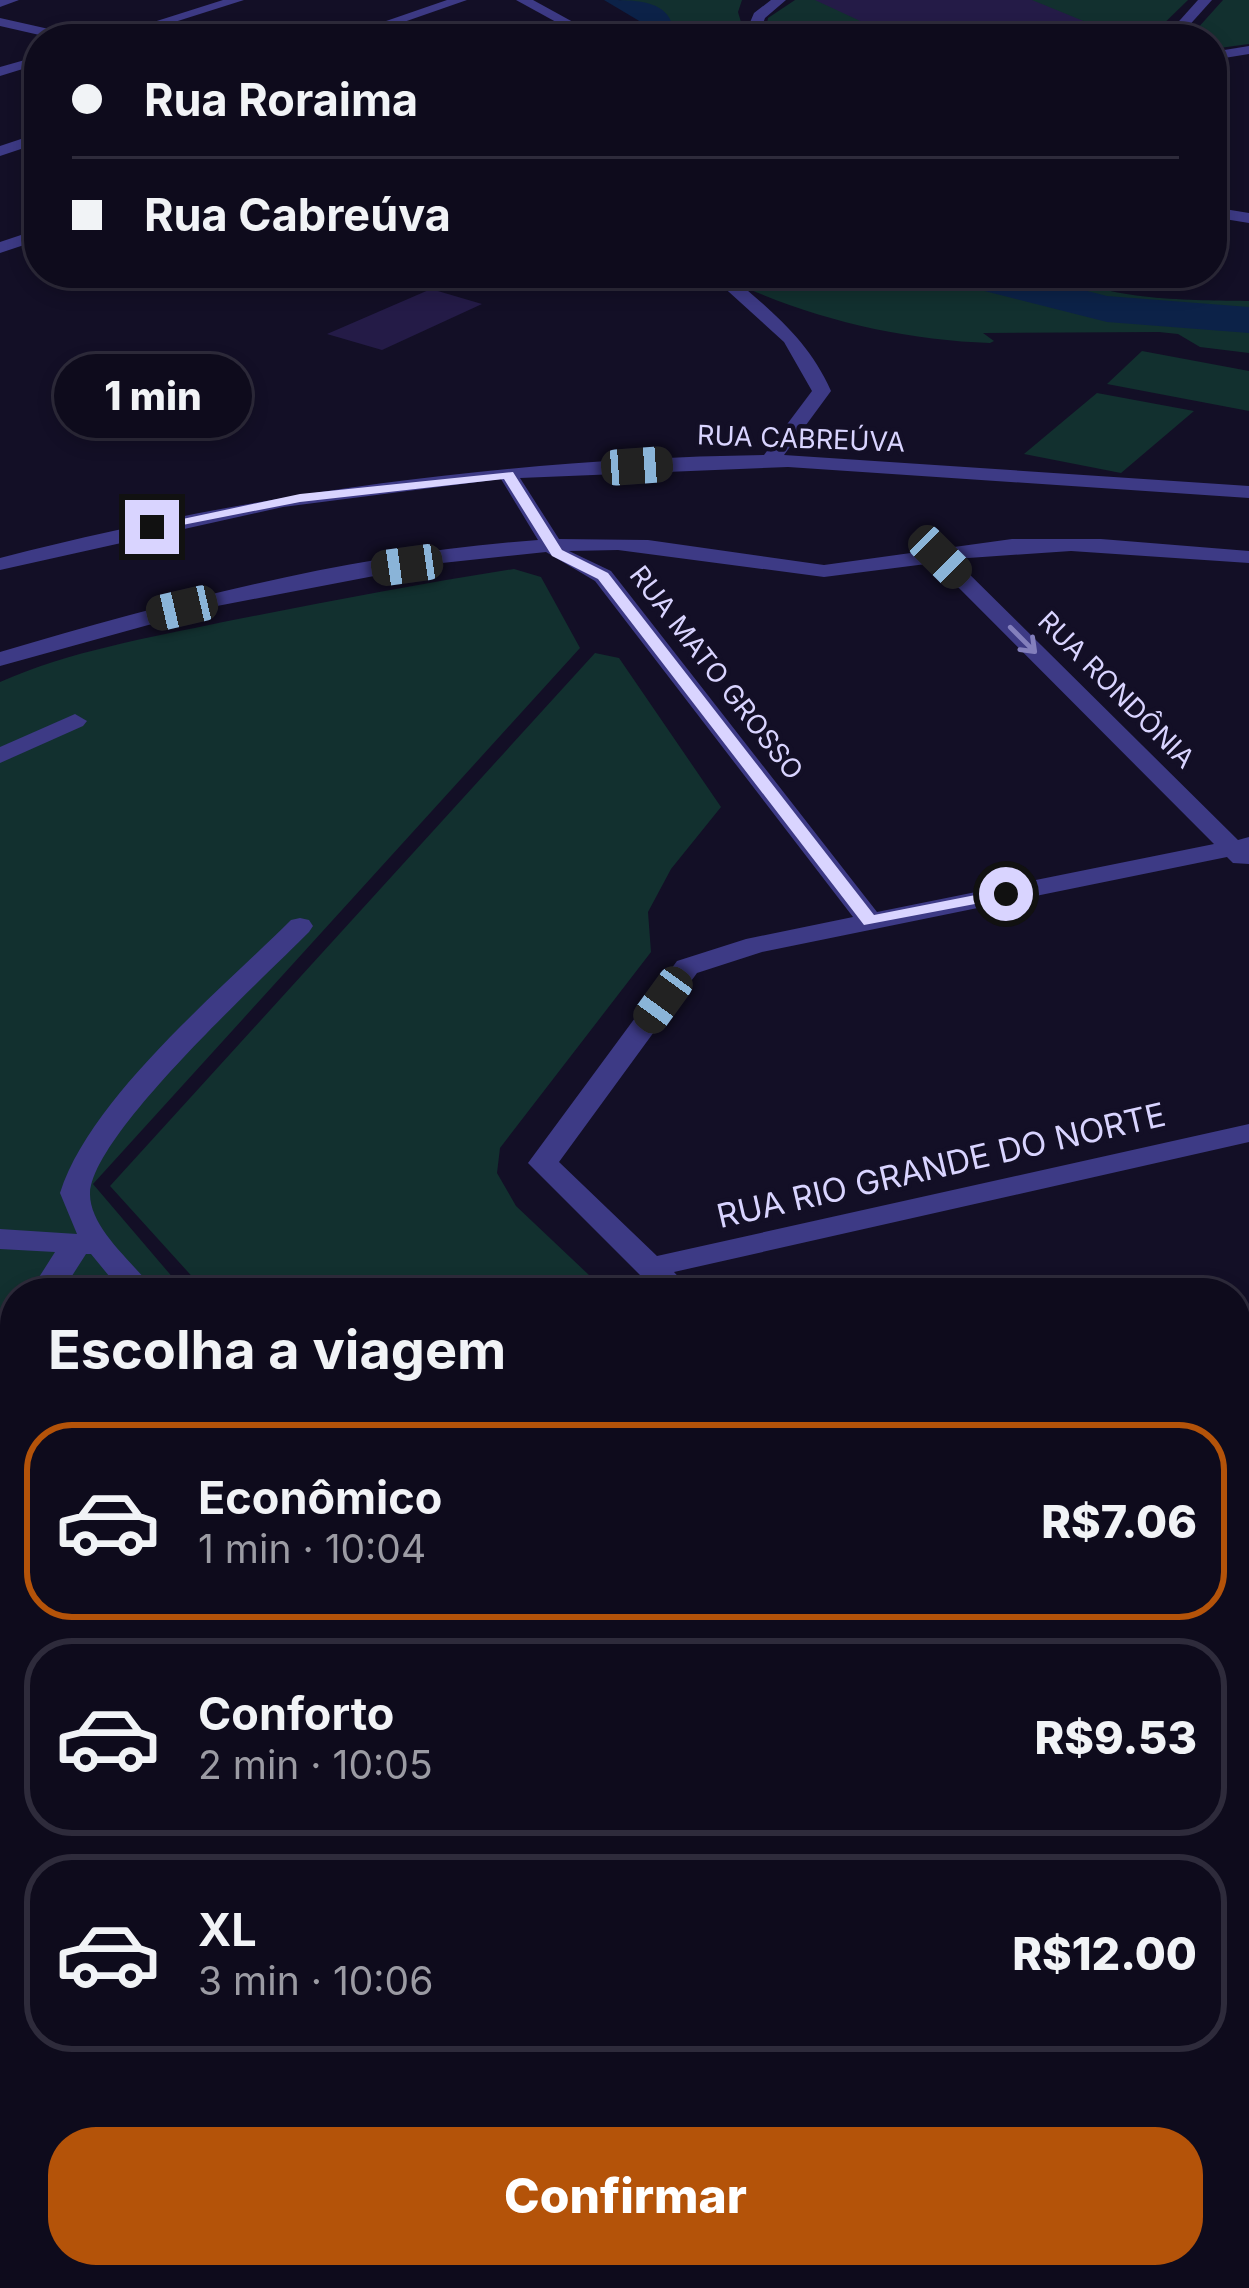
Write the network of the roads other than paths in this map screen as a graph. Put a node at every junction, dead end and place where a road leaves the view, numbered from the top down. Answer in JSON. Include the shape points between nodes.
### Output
{"nodes":[{"id":1,"x":12,"y":0,"type":"edge"},
{"id":2,"x":237,"y":0,"type":"edge"},
{"id":3,"x":460,"y":0,"type":"edge"},
{"id":4,"x":523,"y":0,"type":"edge"},
{"id":5,"x":778,"y":0,"type":"edge"},
{"id":6,"x":1205,"y":0,"type":"edge"},
{"id":7,"x":0,"y":3,"type":"edge"},
{"id":8,"x":157,"y":24,"type":"edge"},
{"id":9,"x":387,"y":24,"type":"edge"},
{"id":10,"x":570,"y":24,"type":"edge"},
{"id":11,"x":756,"y":24,"type":"edge"},
{"id":12,"x":1183,"y":24,"type":"edge"},
{"id":13,"x":736,"y":288,"type":"edge"},
{"id":14,"x":770,"y":460,"type":"junction"},
{"id":15,"x":508,"y":475,"type":"junction"},
{"id":16,"x":1249,"y":492,"type":"edge"},
{"id":17,"x":553,"y":547,"type":"junction"},
{"id":18,"x":940,"y":557,"type":"junction"},
{"id":19,"x":1249,"y":557,"type":"edge"},
{"id":20,"x":0,"y":564,"type":"edge"},
{"id":21,"x":0,"y":659,"type":"edge"},
{"id":22,"x":75,"y":721,"type":"dead end"},
{"id":23,"x":0,"y":757,"type":"edge"},
{"id":24,"x":1243,"y":853,"type":"edge"},
{"id":25,"x":870,"y":921,"type":"junction"},
{"id":26,"x":300,"y":926,"type":"dead end"},
{"id":27,"x":1249,"y":1133,"type":"edge"},
{"id":28,"x":0,"y":1239,"type":"edge"},
{"id":29,"x":88,"y":1245,"type":"junction"},
{"id":30,"x":650,"y":1268,"type":"junction"},
{"id":31,"x":58,"y":1278,"type":"edge"},
{"id":32,"x":124,"y":1278,"type":"edge"},
{"id":33,"x":661,"y":1278,"type":"edge"}],
"edges":[{"from":1,"to":7,"type":"street"},
{"from":2,"to":8,"type":"street"},
{"from":3,"to":9,"type":"street"},
{"from":4,"to":10,"type":"street"},
{"from":5,"to":11,"type":"street"},
{"from":6,"to":12,"type":"street"},
{"from":13,"to":14,"type":"street","via":[[790,332],[822,391]]},
{"from":14,"to":15,"type":"street","name":"RUA CABREÚVA"},
{"from":14,"to":16,"type":"street","name":"RUA CABREÚVA"},
{"from":15,"to":17,"type":"street","name":"RUA MATO GROSSO"},
{"from":15,"to":20,"type":"street","name":"RUA CABREÚVA","via":[[300,498]]},
{"from":17,"to":18,"type":"street","via":[[636,545],[826,571]]},
{"from":17,"to":21,"type":"street","via":[[253,593]]},
{"from":17,"to":25,"type":"street","name":"RUA MATO GROSSO","via":[[603,576]]},
{"from":18,"to":19,"type":"street","via":[[1052,544]]},
{"from":18,"to":24,"type":"street","name":"RUA RONDÔNIA","one_way":true},
{"from":22,"to":23,"type":"street"},
{"from":24,"to":25,"type":"street"},
{"from":25,"to":30,"type":"street","via":[[687,967],[543,1163]]},
{"from":26,"to":29,"type":"street","via":[[104,1132],[77,1173],[74,1199]]},
{"from":27,"to":30,"type":"street","name":"RUA RIO GRANDE DO NORTE"},
{"from":28,"to":29,"type":"street"},
{"from":29,"to":31,"type":"street"},
{"from":29,"to":32,"type":"street"},
{"from":30,"to":33,"type":"street"}]}
